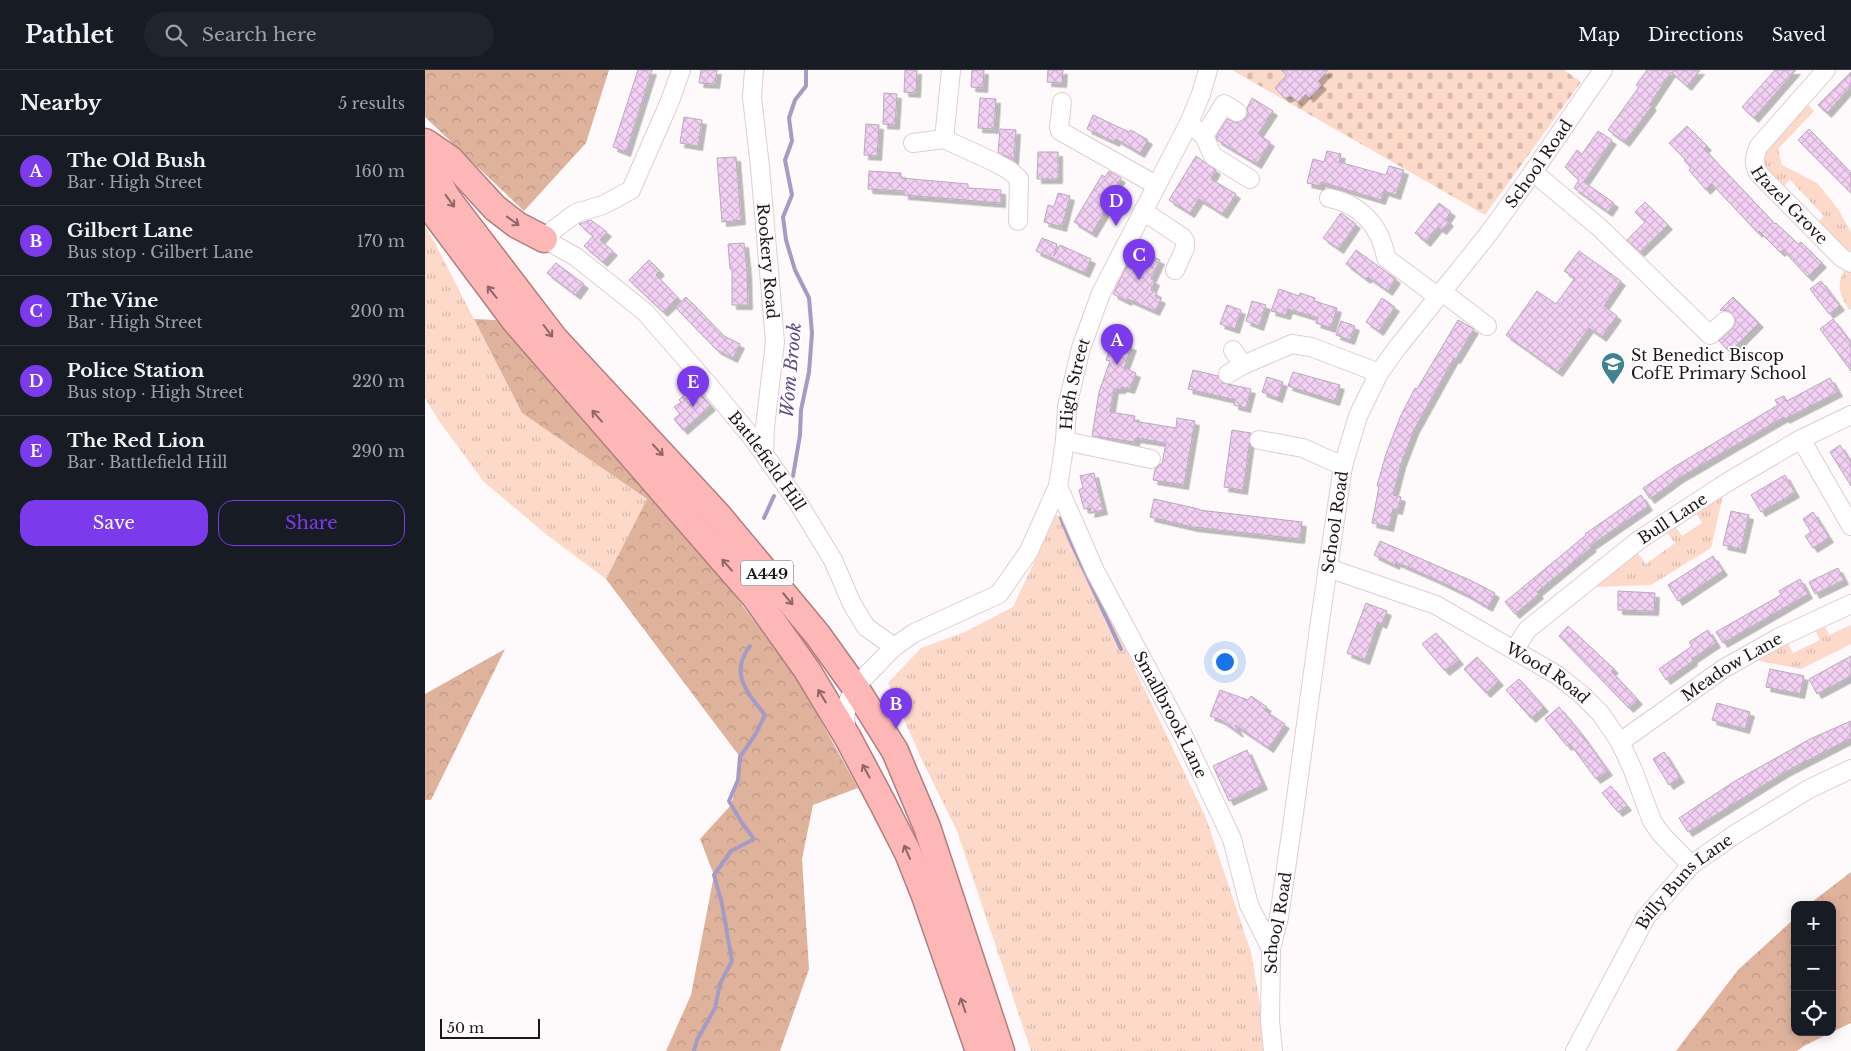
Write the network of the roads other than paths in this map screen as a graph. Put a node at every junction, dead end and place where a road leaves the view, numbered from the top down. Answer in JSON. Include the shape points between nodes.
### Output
{"nodes":[{"id":1,"x":681,"y":70,"type":"edge"},
{"id":2,"x":754,"y":70,"type":"edge"},
{"id":3,"x":951,"y":70,"type":"edge"},
{"id":4,"x":1207,"y":70,"type":"edge"},
{"id":5,"x":1603,"y":70,"type":"edge"},
{"id":6,"x":1827,"y":70,"type":"edge"},
{"id":7,"x":1062,"y":102,"type":"dead end"},
{"id":8,"x":1237,"y":112,"type":"dead end"},
{"id":9,"x":1189,"y":124,"type":"junction"},
{"id":10,"x":1204,"y":136,"type":"junction"},
{"id":11,"x":944,"y":139,"type":"junction"},
{"id":12,"x":425,"y":142,"type":"edge"},
{"id":13,"x":913,"y":144,"type":"dead end"},
{"id":14,"x":425,"y":159,"type":"edge"},
{"id":15,"x":1533,"y":172,"type":"junction"},
{"id":16,"x":1250,"y":179,"type":"dead end"},
{"id":17,"x":1156,"y":185,"type":"junction"},
{"id":18,"x":425,"y":198,"type":"edge"},
{"id":19,"x":1329,"y":198,"type":"dead end"},
{"id":20,"x":1143,"y":211,"type":"junction"},
{"id":21,"x":1018,"y":221,"type":"dead end"},
{"id":22,"x":544,"y":239,"type":"junction"},
{"id":23,"x":1851,"y":263,"type":"edge"},
{"id":24,"x":1175,"y":270,"type":"dead end"},
{"id":25,"x":1439,"y":294,"type":"junction"},
{"id":26,"x":1725,"y":321,"type":"dead end"},
{"id":27,"x":1487,"y":326,"type":"dead end"},
{"id":28,"x":1233,"y":350,"type":"dead end"},
{"id":29,"x":1379,"y":373,"type":"junction"},
{"id":30,"x":1851,"y":415,"type":"edge"},
{"id":31,"x":1801,"y":439,"type":"junction"},
{"id":32,"x":1259,"y":440,"type":"dead end"},
{"id":33,"x":1065,"y":441,"type":"junction"},
{"id":34,"x":764,"y":454,"type":"junction"},
{"id":35,"x":1151,"y":459,"type":"dead end"},
{"id":36,"x":1343,"y":466,"type":"junction"},
{"id":37,"x":1058,"y":486,"type":"junction"},
{"id":38,"x":1851,"y":526,"type":"edge"},
{"id":39,"x":1328,"y":568,"type":"junction"},
{"id":40,"x":1851,"y":604,"type":"edge"},
{"id":41,"x":894,"y":646,"type":"junction"},
{"id":42,"x":1515,"y":649,"type":"junction"},
{"id":43,"x":855,"y":687,"type":"junction"},
{"id":44,"x":848,"y":738,"type":"junction"},
{"id":45,"x":1620,"y":742,"type":"junction"},
{"id":46,"x":1851,"y":769,"type":"edge"},
{"id":47,"x":1691,"y":864,"type":"junction"},
{"id":48,"x":1271,"y":949,"type":"junction"},
{"id":49,"x":979,"y":1051,"type":"edge"},
{"id":50,"x":1001,"y":1051,"type":"edge"},
{"id":51,"x":1273,"y":1051,"type":"edge"},
{"id":52,"x":1575,"y":1051,"type":"edge"}],
"edges":[{"from":1,"to":22,"type":"street","via":[[671,101],[631,190],[603,205],[576,213]]},
{"from":2,"to":34,"type":"street","name":"Rookery Road","via":[[752,97],[775,342]]},
{"from":3,"to":11,"type":"street"},
{"from":4,"to":9,"type":"street","name":"High Street"},
{"from":5,"to":15,"type":"street","name":"School Road"},
{"from":6,"to":23,"type":"street","name":"Hazel Grove","via":[[1759,146],[1754,158],[1755,167],[1835,252]]},
{"from":7,"to":17,"type":"street","via":[[1060,131]]},
{"from":8,"to":10,"type":"street","via":[[1224,104]]},
{"from":9,"to":10,"type":"street"},
{"from":9,"to":17,"type":"street","name":"High Street"},
{"from":10,"to":16,"type":"street","via":[[1213,156]]},
{"from":11,"to":13,"type":"street"},
{"from":11,"to":21,"type":"street","via":[[992,160],[1019,180]]},
{"from":12,"to":22,"type":"highway","one_way":true,"via":[[450,159],[495,208],[517,225]]},
{"from":14,"to":43,"type":"highway","number":"A449","one_way":true,"via":[[447,198],[554,338],[717,514],[817,634]]},
{"from":15,"to":25,"type":"street","name":"School Road"},
{"from":15,"to":26,"type":"street","via":[[1600,228],[1710,335]]},
{"from":17,"to":20,"type":"street","name":"High Street"},
{"from":44,"to":18,"type":"highway","number":"A449","one_way":true,"via":[[807,670],[755,597],[515,321]]},
{"from":19,"to":25,"type":"street","via":[[1343,201],[1366,215],[1384,246],[1386,258]]},
{"from":20,"to":24,"type":"street","via":[[1185,242]]},
{"from":20,"to":33,"type":"street","name":"High Street","via":[[1101,293],[1081,348],[1067,407]]},
{"from":22,"to":34,"type":"street","name":"Battlefield Hill","via":[[576,257],[645,312]]},
{"from":25,"to":27,"type":"street"},
{"from":25,"to":29,"type":"street","name":"School Road"},
{"from":28,"to":29,"type":"street","via":[[1236,370],[1292,344],[1311,347]]},
{"from":29,"to":36,"type":"street","name":"School Road","via":[[1358,416]]},
{"from":30,"to":31,"type":"street","name":"Bull Lane"},
{"from":31,"to":38,"type":"street"},
{"from":31,"to":42,"type":"street","name":"Bull Lane","via":[[1639,540],[1527,630]]},
{"from":32,"to":36,"type":"street","via":[[1303,448]]},
{"from":33,"to":35,"type":"street"},
{"from":33,"to":37,"type":"street","name":"High Street"},
{"from":34,"to":41,"type":"street","name":"Battlefield Hill","via":[[833,560],[866,627]]},
{"from":36,"to":39,"type":"street","name":"School Road"},
{"from":37,"to":41,"type":"street","name":"High Street","via":[[1029,551],[999,594],[914,633]]},
{"from":37,"to":48,"type":"street","name":"Smallbrook Lane","via":[[1095,571],[1184,737],[1232,839],[1249,905]]},
{"from":39,"to":42,"type":"street","name":"Wood Road","via":[[1436,605]]},
{"from":39,"to":48,"type":"street","name":"School Road","via":[[1280,907]]},
{"from":40,"to":45,"type":"street","name":"Meadow Lane","via":[[1723,668]]},
{"from":41,"to":43,"type":"street","name":"High Street"},
{"from":42,"to":45,"type":"street","name":"Wood Road","via":[[1582,695],[1601,714]]},
{"from":43,"to":44,"type":"street","via":[[845,717]]},
{"from":43,"to":50,"type":"highway","number":"A449","via":[[895,751],[927,827]]},
{"from":49,"to":44,"type":"highway","number":"A449","one_way":true,"via":[[908,853]]},
{"from":45,"to":47,"type":"street","name":"Wood Road","via":[[1652,821]]},
{"from":46,"to":47,"type":"street","name":"Billy Buns Lane","via":[[1809,789]]},
{"from":47,"to":52,"type":"street","name":"Billy Buns Lane","via":[[1645,918]]},
{"from":48,"to":51,"type":"street","name":"School Road"}]}
